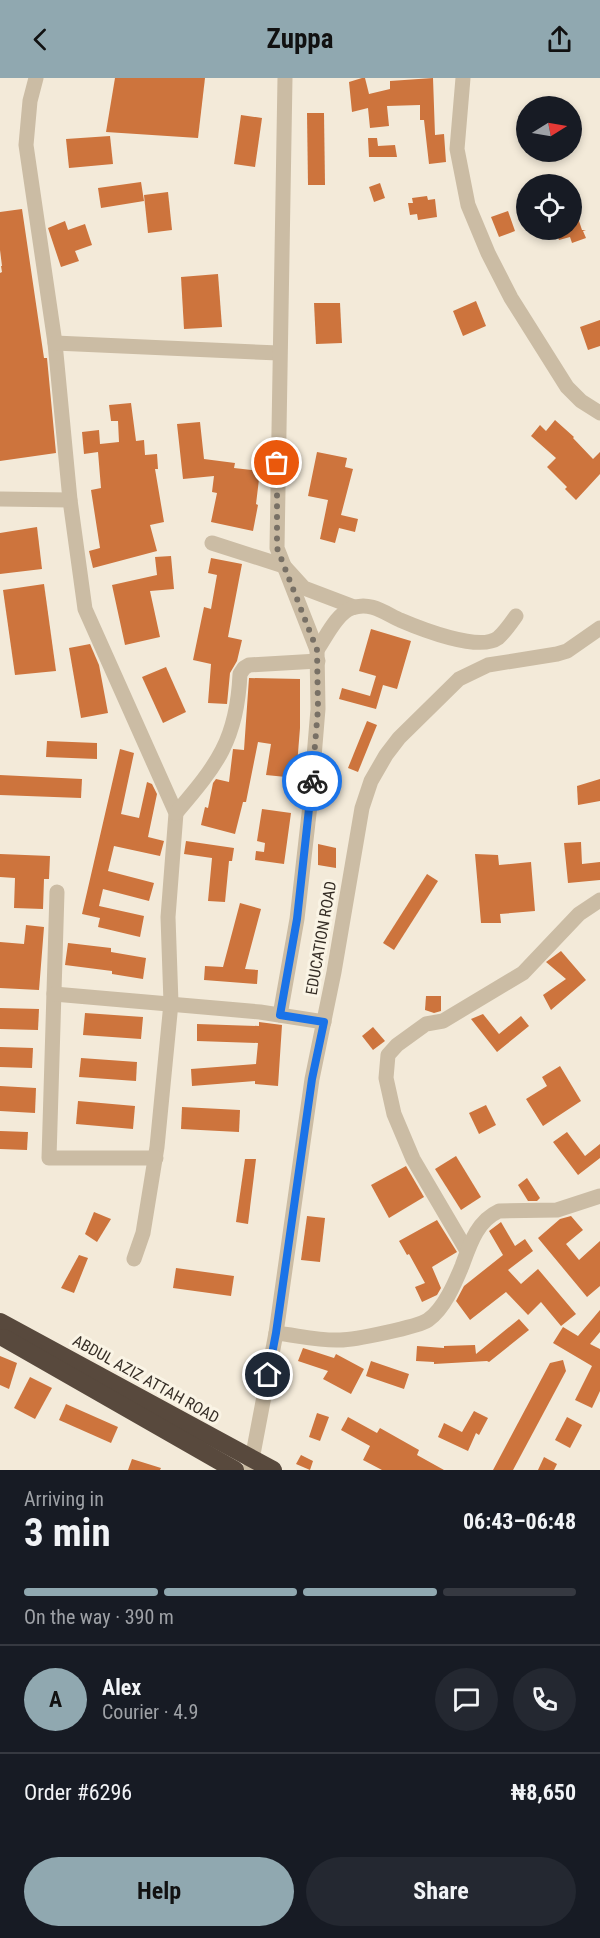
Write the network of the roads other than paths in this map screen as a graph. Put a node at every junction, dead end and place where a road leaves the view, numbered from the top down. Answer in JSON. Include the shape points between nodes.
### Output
{"nodes":[{"id":1,"x":36,"y":78,"type":"edge"},
{"id":2,"x":285,"y":78,"type":"edge"},
{"id":3,"x":462,"y":78,"type":"edge"},
{"id":4,"x":55,"y":343,"type":"junction"},
{"id":5,"x":279,"y":353,"type":"junction"},
{"id":6,"x":600,"y":413,"type":"edge"},
{"id":7,"x":0,"y":499,"type":"edge"},
{"id":8,"x":70,"y":500,"type":"junction"},
{"id":9,"x":212,"y":543,"type":"dead end"},
{"id":10,"x":284,"y":566,"type":"junction"},
{"id":11,"x":354,"y":607,"type":"junction"},
{"id":12,"x":516,"y":616,"type":"dead end"},
{"id":13,"x":600,"y":628,"type":"edge"},
{"id":14,"x":317,"y":655,"type":"junction"},
{"id":15,"x":176,"y":813,"type":"junction"},
{"id":16,"x":57,"y":892,"type":"dead end"},
{"id":17,"x":600,"y":900,"type":"edge"},
{"id":18,"x":54,"y":994,"type":"junction"},
{"id":19,"x":171,"y":1003,"type":"junction"},
{"id":20,"x":280,"y":1015,"type":"junction"},
{"id":21,"x":324,"y":1022,"type":"junction"},
{"id":22,"x":156,"y":1158,"type":"junction"},
{"id":23,"x":600,"y":1196,"type":"edge"},
{"id":24,"x":467,"y":1251,"type":"junction"},
{"id":25,"x":134,"y":1259,"type":"dead end"},
{"id":26,"x":0,"y":1322,"type":"edge"},
{"id":27,"x":276,"y":1333,"type":"junction"},
{"id":28,"x":0,"y":1335,"type":"edge"},
{"id":29,"x":251,"y":1464,"type":"edge"},
{"id":30,"x":235,"y":1470,"type":"edge"},
{"id":31,"x":273,"y":1470,"type":"edge"}],
"edges":[{"from":1,"to":4,"type":"street","via":[[26,145]]},
{"from":2,"to":5,"type":"street"},
{"from":3,"to":6,"type":"street","via":[[457,149],[468,205],[511,298],[567,387]]},
{"from":4,"to":5,"type":"street"},
{"from":4,"to":8,"type":"street"},
{"from":5,"to":10,"type":"street","via":[[276,529],[277,548]]},
{"from":7,"to":8,"type":"street"},
{"from":8,"to":15,"type":"street","via":[[85,609]]},
{"from":9,"to":10,"type":"street"},
{"from":10,"to":11,"type":"street","via":[[304,588]]},
{"from":10,"to":14,"type":"street"},
{"from":11,"to":12,"type":"street","via":[[371,606],[422,629],[472,643],[497,638]]},
{"from":11,"to":14,"type":"street","via":[[343,613]]},
{"from":13,"to":21,"type":"street","name":"EDUCATION ROAD","via":[[567,651],[488,665],[459,679],[386,754],[362,808]]},
{"from":14,"to":15,"type":"street","via":[[244,668],[225,748],[211,772]]},
{"from":14,"to":20,"type":"street","via":[[318,709],[310,805],[297,919]]},
{"from":15,"to":19,"type":"street","via":[[168,917]]},
{"from":16,"to":18,"type":"street"},
{"from":17,"to":24,"type":"street","via":[[579,914],[523,973],[443,1021],[426,1024],[388,1055],[386,1078],[394,1114],[413,1159]]},
{"from":18,"to":19,"type":"street"},
{"from":18,"to":22,"type":"street","via":[[49,1158]]},
{"from":19,"to":20,"type":"street"},
{"from":19,"to":22,"type":"street"},
{"from":20,"to":21,"type":"street"},
{"from":21,"to":27,"type":"street","name":"EDUCATION ROAD","via":[[312,1079]]},
{"from":22,"to":25,"type":"street"},
{"from":23,"to":24,"type":"street","via":[[557,1210],[499,1211],[485,1219]]},
{"from":24,"to":27,"type":"street","via":[[442,1305],[427,1321],[340,1340]]},
{"from":26,"to":29,"type":"highway","name":"ABDUL AZIZ ATTAH ROAD"},
{"from":27,"to":29,"type":"street","name":"EDUCATION ROAD"},
{"from":28,"to":30,"type":"highway","name":"ABDUL AZIZ ATTAH ROAD"},
{"from":29,"to":31,"type":"highway","name":"ABDUL AZIZ ATTAH ROAD"}]}
